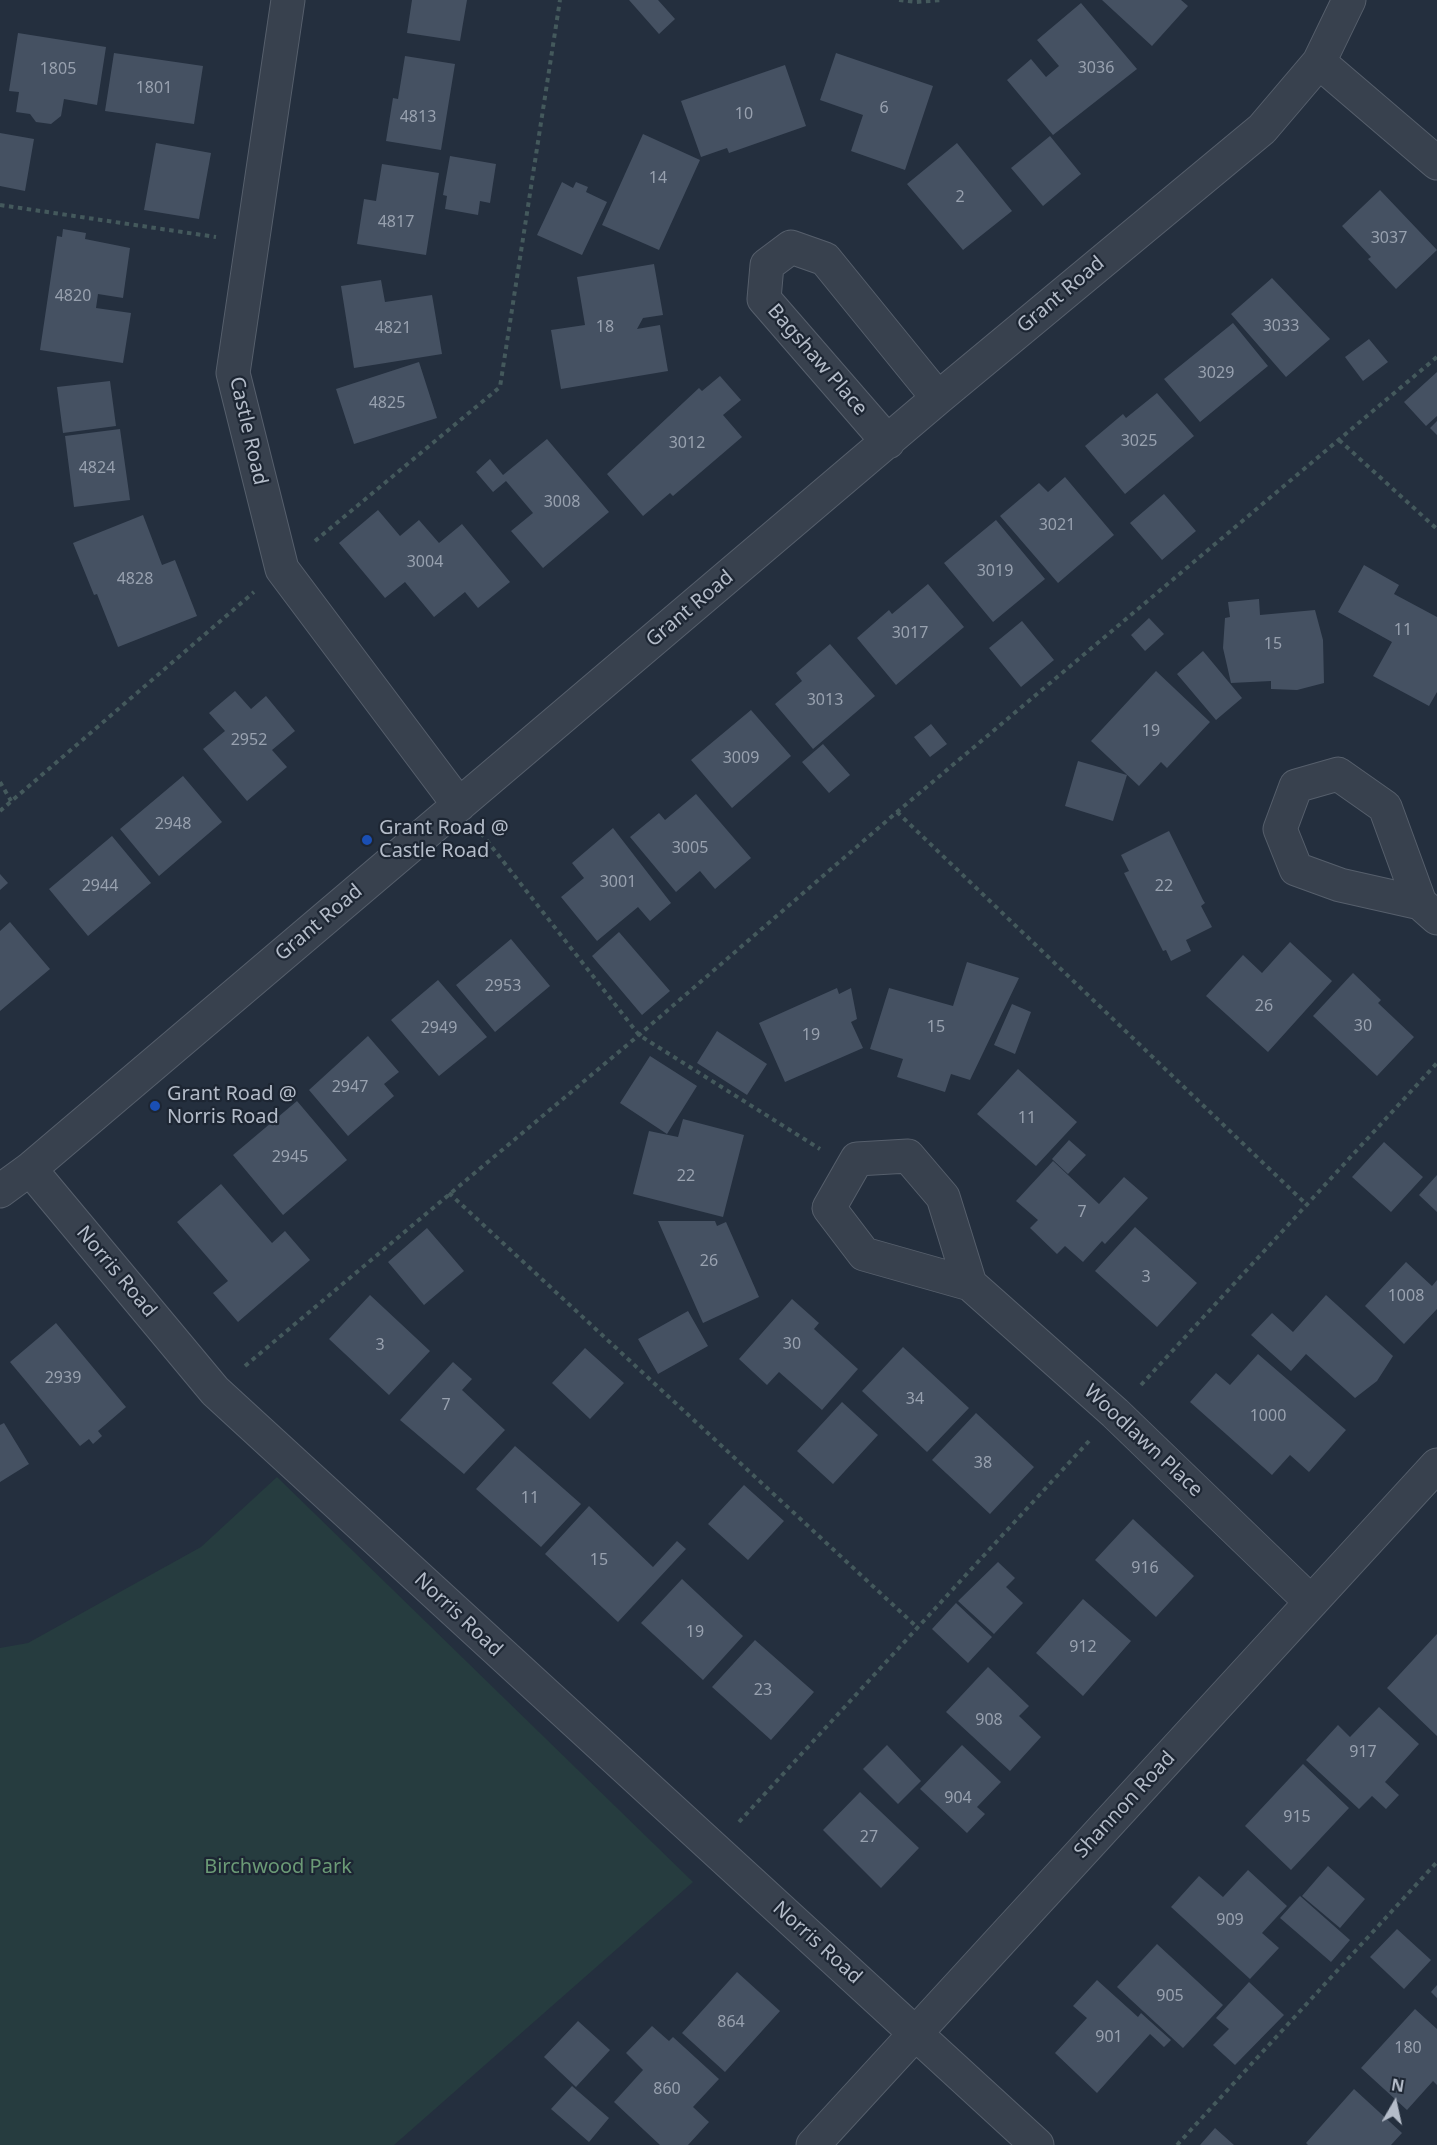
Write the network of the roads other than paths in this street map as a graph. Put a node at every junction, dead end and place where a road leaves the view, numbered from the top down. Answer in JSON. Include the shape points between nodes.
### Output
{"nodes":[{"id":1,"x":288,"y":0,"type":"edge"},
{"id":2,"x":1349,"y":0,"type":"edge"},
{"id":3,"x":1319,"y":62,"type":"junction"},
{"id":4,"x":1437,"y":163,"type":"edge"},
{"id":5,"x":938,"y":398,"type":"junction"},
{"id":6,"x":888,"y":442,"type":"junction"},
{"id":7,"x":459,"y":804,"type":"junction"},
{"id":8,"x":1429,"y":910,"type":"edge"},
{"id":9,"x":30,"y":1169,"type":"junction"},
{"id":10,"x":0,"y":1191,"type":"edge"},
{"id":11,"x":970,"y":1284,"type":"junction"},
{"id":12,"x":1437,"y":1465,"type":"edge"},
{"id":13,"x":1311,"y":1602,"type":"junction"},
{"id":14,"x":916,"y":2032,"type":"junction"},
{"id":15,"x":813,"y":2145,"type":"edge"},
{"id":16,"x":1037,"y":2145,"type":"edge"}],
"edges":[{"from":1,"to":7,"type":"street","name":"Castle Road","via":[[233,373],[282,569]]},
{"from":2,"to":3,"type":"street","name":"Grant Road"},
{"from":3,"to":4,"type":"street"},
{"from":3,"to":5,"type":"street","name":"Grant Road","via":[[1262,129]]},
{"from":5,"to":6,"type":"street","name":"Grant Road"},
{"from":5,"to":6,"type":"street","name":"Bagshaw Place","via":[[825,259],[791,247],[767,265],[764,300]]},
{"from":6,"to":7,"type":"street","name":"Grant Road"},
{"from":7,"to":9,"type":"street","name":"Grant Road"},
{"from":8,"to":8,"type":"street","via":[[1385,807],[1338,774],[1296,786],[1280,829],[1296,869]]},
{"from":9,"to":10,"type":"street","name":"Grant Road"},
{"from":9,"to":14,"type":"street","name":"Norris Road","via":[[215,1391]]},
{"from":11,"to":11,"type":"street","name":"Woodlawn Place","via":[[943,1197],[908,1156],[857,1159],[829,1208],[864,1254]]},
{"from":11,"to":13,"type":"street","name":"Woodlawn Place","via":[[1115,1413]]},
{"from":12,"to":13,"type":"street","name":"Shannon Road"},
{"from":13,"to":14,"type":"street","name":"Shannon Road"},
{"from":14,"to":15,"type":"street","name":"Shannon Road"},
{"from":14,"to":16,"type":"street","name":"Norris Road"}]}
